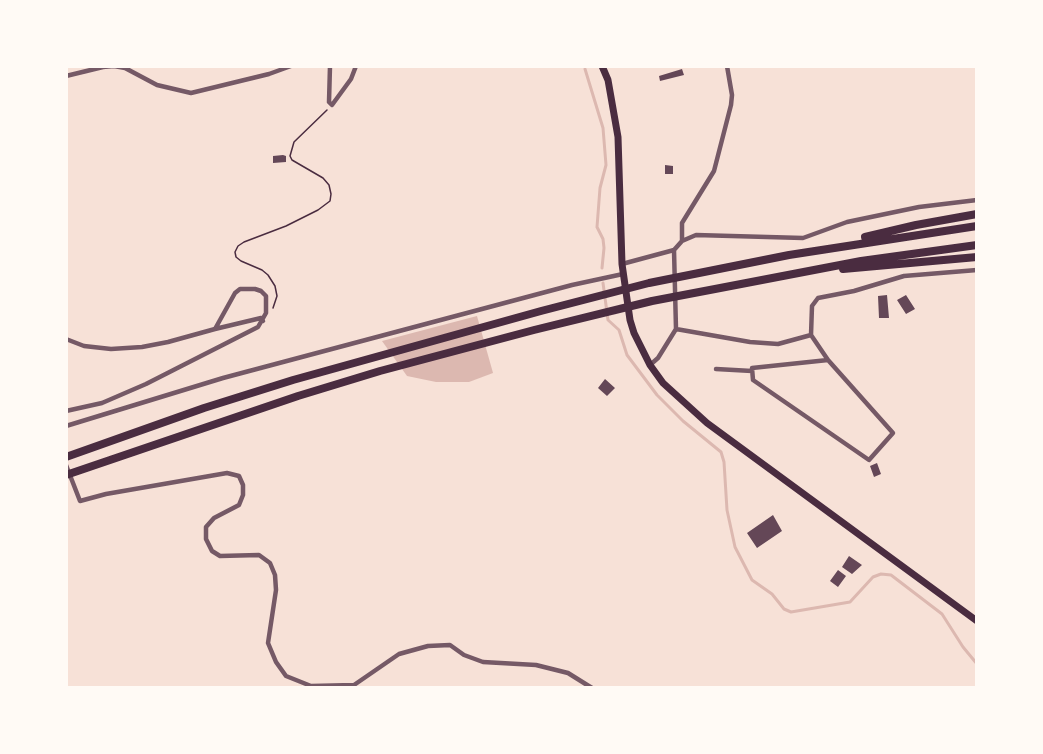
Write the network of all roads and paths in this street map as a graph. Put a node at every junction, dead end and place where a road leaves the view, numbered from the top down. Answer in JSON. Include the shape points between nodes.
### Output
{"nodes":[{"id":1,"x":291,"y":66,"type":"edge"},
{"id":2,"x":330,"y":66,"type":"edge"},
{"id":3,"x":356,"y":66,"type":"edge"},
{"id":4,"x":602,"y":66,"type":"edge"},
{"id":5,"x":727,"y":66,"type":"edge"},
{"id":6,"x":66,"y":76,"type":"edge"},
{"id":7,"x":332,"y":105,"type":"junction"},
{"id":8,"x":977,"y":200,"type":"edge"},
{"id":9,"x":977,"y":214,"type":"edge"},
{"id":10,"x":977,"y":226,"type":"edge"},
{"id":11,"x":682,"y":241,"type":"junction"},
{"id":12,"x":977,"y":245,"type":"edge"},
{"id":13,"x":674,"y":250,"type":"junction"},
{"id":14,"x":789,"y":255,"type":"junction"},
{"id":15,"x":977,"y":257,"type":"edge"},
{"id":16,"x":622,"y":264,"type":"junction"},
{"id":17,"x":977,"y":270,"type":"edge"},
{"id":18,"x":623,"y":274,"type":"junction"},
{"id":19,"x":791,"y":274,"type":"junction"},
{"id":20,"x":266,"y":313,"type":"junction"},
{"id":21,"x":262,"y":321,"type":"junction"},
{"id":22,"x":215,"y":328,"type":"junction"},
{"id":23,"x":676,"y":329,"type":"junction"},
{"id":24,"x":811,"y":335,"type":"junction"},
{"id":25,"x":66,"y":339,"type":"edge"},
{"id":26,"x":828,"y":360,"type":"junction"},
{"id":27,"x":650,"y":365,"type":"junction"},
{"id":28,"x":716,"y":369,"type":"dead end"},
{"id":29,"x":752,"y":371,"type":"junction"},
{"id":30,"x":66,"y":411,"type":"edge"},
{"id":31,"x":66,"y":426,"type":"edge"},
{"id":32,"x":66,"y":457,"type":"edge"},
{"id":33,"x":66,"y":465,"type":"edge"},
{"id":34,"x":66,"y":475,"type":"edge"},
{"id":35,"x":977,"y":621,"type":"edge"},
{"id":36,"x":592,"y":688,"type":"edge"}],
"edges":[{"from":1,"to":6,"type":"street","via":[[192,93],[157,85],[114,66]]},
{"from":2,"to":7,"type":"street"},
{"from":3,"to":7,"type":"street"},
{"from":4,"to":16,"type":"main road","via":[[618,137]]},
{"from":5,"to":11,"type":"street","via":[[731,105],[714,171],[682,223]]},
{"from":7,"to":20,"type":"path","via":[[294,142],[290,156],[324,178],[329,185],[330,201],[286,226],[244,242],[235,252],[241,261],[268,275],[275,286],[274,306]]},
{"from":8,"to":11,"type":"street","via":[[847,222],[803,238],[696,235]]},
{"from":9,"to":14,"type":"highway"},
{"from":10,"to":14,"type":"highway"},
{"from":11,"to":13,"type":"street"},
{"from":12,"to":19,"type":"highway"},
{"from":13,"to":16,"type":"street"},
{"from":13,"to":23,"type":"street"},
{"from":14,"to":32,"type":"highway","via":[[649,283],[376,356],[204,408]]},
{"from":15,"to":19,"type":"highway"},
{"from":16,"to":18,"type":"main road"},
{"from":17,"to":24,"type":"street","via":[[904,276],[818,298],[812,306]]},
{"from":18,"to":27,"type":"main road","via":[[634,333]]},
{"from":18,"to":31,"type":"street","via":[[223,378]]},
{"from":19,"to":34,"type":"highway","via":[[652,301],[380,371],[210,424]]},
{"from":20,"to":21,"type":"street"},
{"from":20,"to":22,"type":"street","via":[[267,302],[261,291],[240,289]]},
{"from":21,"to":22,"type":"street","via":[[261,318]]},
{"from":21,"to":30,"type":"street","via":[[258,327],[146,384],[102,403]]},
{"from":22,"to":25,"type":"street","via":[[168,342],[111,349]]},
{"from":23,"to":24,"type":"street","via":[[778,344]]},
{"from":23,"to":27,"type":"street"},
{"from":24,"to":26,"type":"street"},
{"from":26,"to":29,"type":"street"},
{"from":26,"to":29,"type":"street","via":[[894,433],[869,460],[753,380]]},
{"from":27,"to":35,"type":"main road","via":[[663,383],[707,423]]},
{"from":28,"to":29,"type":"street"},
{"from":33,"to":36,"type":"street","via":[[80,501],[227,473],[239,476],[243,485],[239,505],[214,518],[206,527],[206,540],[220,556],[260,555],[270,563],[276,590],[268,643],[286,676],[311,686],[354,685],[399,654],[450,645],[483,662],[536,664],[568,673]]}]}
